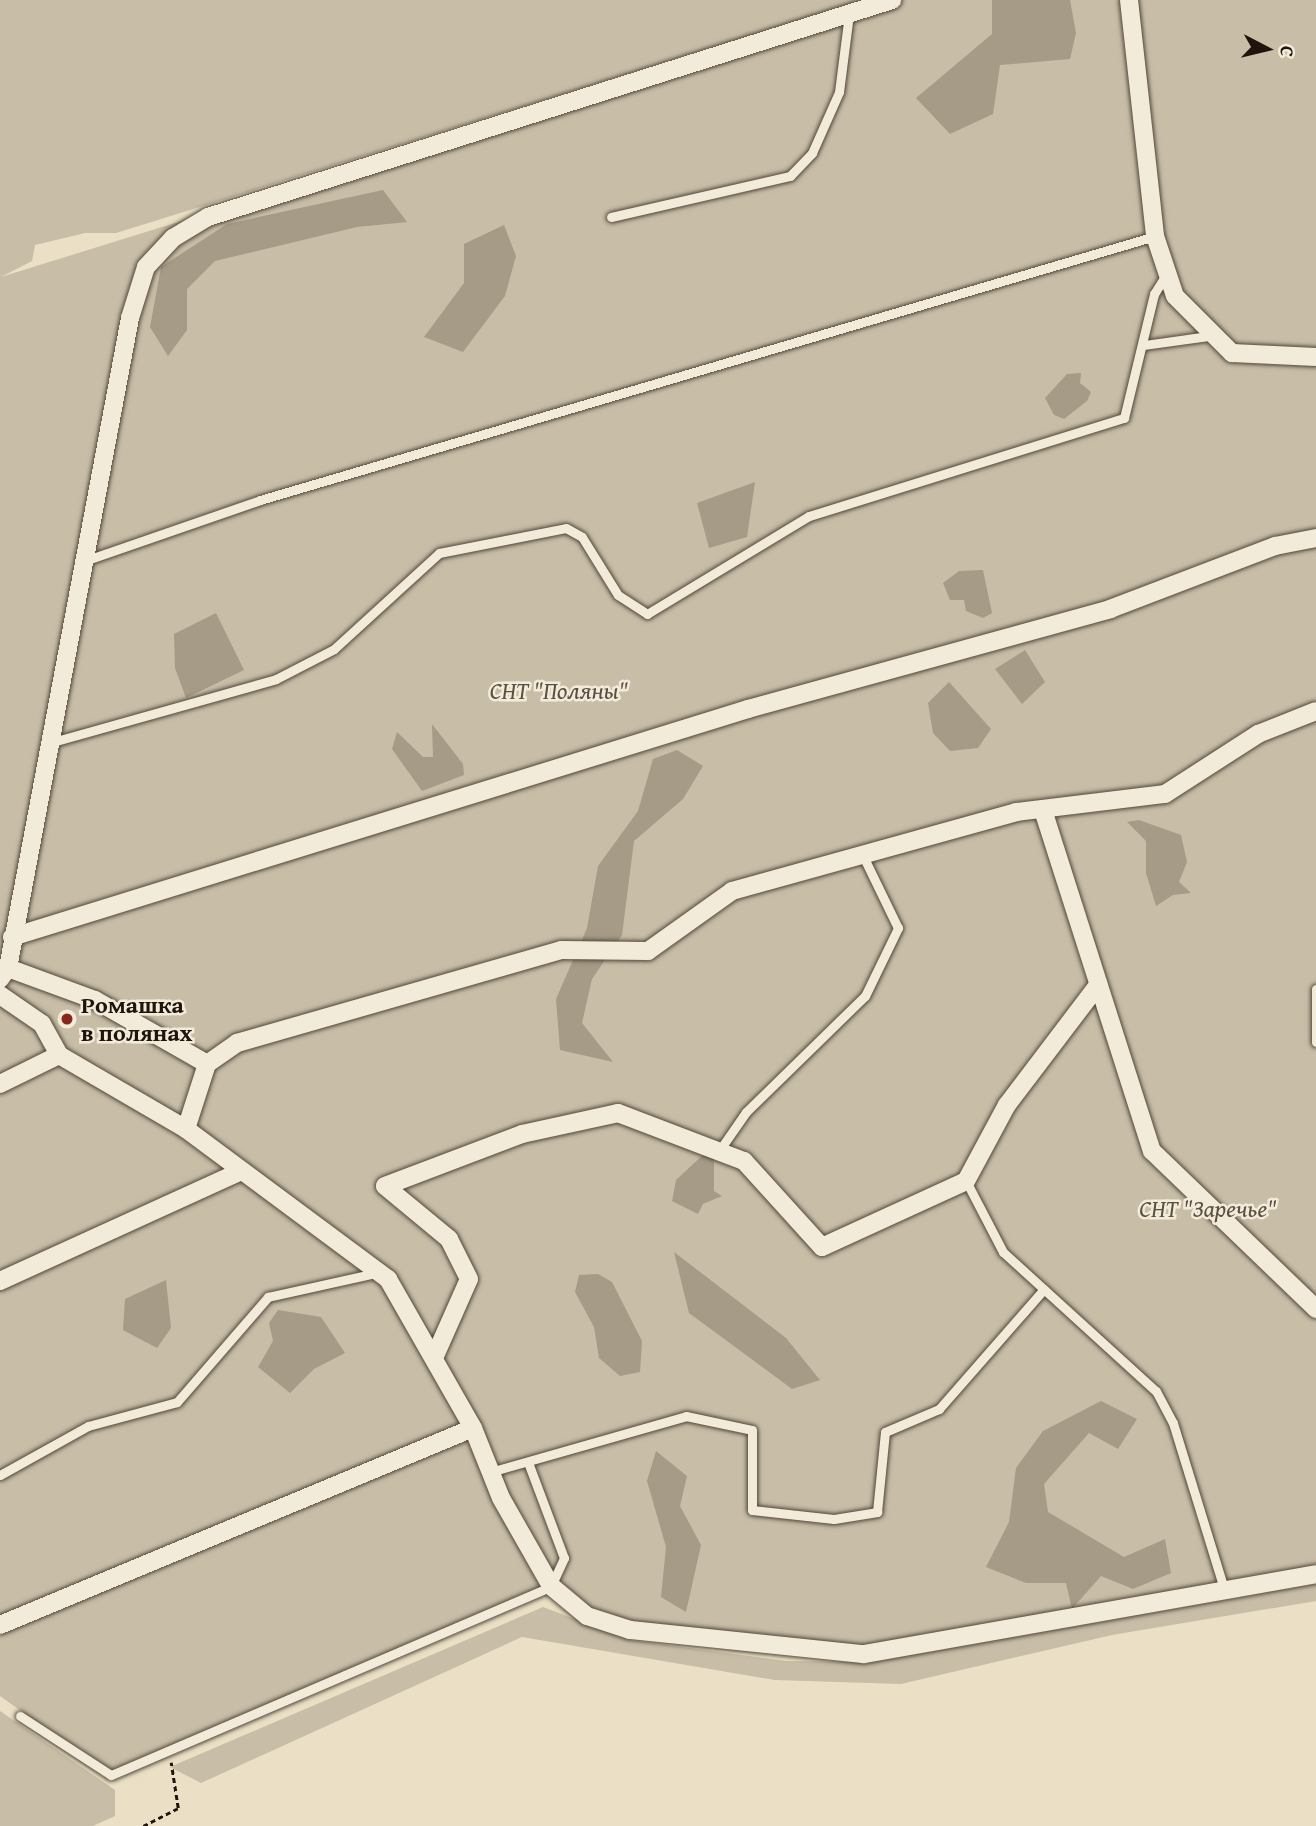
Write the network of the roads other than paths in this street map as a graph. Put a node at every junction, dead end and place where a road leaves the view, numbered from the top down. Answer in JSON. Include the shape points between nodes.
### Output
{"nodes":[{"id":1,"x":892,"y":0,"type":"edge"},
{"id":2,"x":1129,"y":0,"type":"edge"},
{"id":3,"x":849,"y":14,"type":"junction"},
{"id":4,"x":611,"y":217,"type":"dead end"},
{"id":5,"x":1155,"y":236,"type":"junction"},
{"id":6,"x":1167,"y":275,"type":"junction"},
{"id":7,"x":1209,"y":336,"type":"junction"},
{"id":8,"x":1144,"y":345,"type":"junction"},
{"id":9,"x":1316,"y":357,"type":"edge"},
{"id":10,"x":1316,"y":538,"type":"edge"},
{"id":11,"x":84,"y":561,"type":"junction"},
{"id":12,"x":1316,"y":711,"type":"edge"},
{"id":13,"x":49,"y":743,"type":"junction"},
{"id":14,"x":1043,"y":810,"type":"junction"},
{"id":15,"x":863,"y":856,"type":"junction"},
{"id":16,"x":12,"y":937,"type":"junction"},
{"id":17,"x":4,"y":974,"type":"edge"},
{"id":18,"x":1098,"y":985,"type":"junction"},
{"id":19,"x":1316,"y":989,"type":"edge"},
{"id":20,"x":0,"y":995,"type":"edge"},
{"id":21,"x":1316,"y":1042,"type":"edge"},
{"id":22,"x":59,"y":1055,"type":"junction"},
{"id":23,"x":207,"y":1064,"type":"junction"},
{"id":24,"x":0,"y":1084,"type":"edge"},
{"id":25,"x":186,"y":1129,"type":"junction"},
{"id":26,"x":721,"y":1148,"type":"junction"},
{"id":27,"x":241,"y":1171,"type":"junction"},
{"id":28,"x":966,"y":1181,"type":"junction"},
{"id":29,"x":375,"y":1273,"type":"junction"},
{"id":30,"x":0,"y":1281,"type":"edge"},
{"id":31,"x":1044,"y":1289,"type":"junction"},
{"id":32,"x":1316,"y":1309,"type":"edge"},
{"id":33,"x":433,"y":1358,"type":"junction"},
{"id":34,"x":473,"y":1428,"type":"junction"},
{"id":35,"x":529,"y":1465,"type":"junction"},
{"id":36,"x":491,"y":1472,"type":"junction"},
{"id":37,"x":0,"y":1475,"type":"edge"},
{"id":38,"x":1316,"y":1574,"type":"edge"},
{"id":39,"x":551,"y":1586,"type":"junction"},
{"id":40,"x":1223,"y":1586,"type":"junction"},
{"id":41,"x":0,"y":1625,"type":"edge"},
{"id":42,"x":20,"y":1716,"type":"dead end"}],
"edges":[{"from":1,"to":3,"type":"street"},
{"from":2,"to":5,"type":"street"},
{"from":3,"to":4,"type":"lane","via":[[839,92],[812,153],[790,176]]},
{"from":3,"to":11,"type":"street","via":[[208,216],[173,238],[146,267],[130,318]]},
{"from":5,"to":6,"type":"street"},
{"from":5,"to":11,"type":"lane","via":[[260,500]]},
{"from":6,"to":7,"type":"street"},
{"from":6,"to":8,"type":"lane","via":[[1154,293]]},
{"from":7,"to":8,"type":"lane"},
{"from":7,"to":9,"type":"street","via":[[1248,357]]},
{"from":8,"to":13,"type":"lane","via":[[1124,418],[809,516],[647,614],[618,596],[582,537],[566,528],[439,553],[334,649],[276,679]]},
{"from":10,"to":16,"type":"street","via":[[1275,546],[1110,609],[748,709]]},
{"from":11,"to":13,"type":"street"},
{"from":12,"to":14,"type":"street","via":[[1258,734],[1165,794]]},
{"from":13,"to":16,"type":"street"},
{"from":14,"to":15,"type":"street"},
{"from":14,"to":18,"type":"street"},
{"from":15,"to":23,"type":"street","via":[[732,891],[648,951],[561,950],[237,1043]]},
{"from":15,"to":26,"type":"lane","via":[[898,928],[871,985],[821,1045],[746,1112]]},
{"from":16,"to":17,"type":"street"},
{"from":17,"to":23,"type":"street","via":[[95,1000]]},
{"from":18,"to":28,"type":"street","via":[[1007,1105]]},
{"from":18,"to":32,"type":"street","via":[[1152,1151]]},
{"from":19,"to":21,"type":"lane"},
{"from":20,"to":22,"type":"street","via":[[42,1024]]},
{"from":22,"to":24,"type":"street"},
{"from":22,"to":25,"type":"street"},
{"from":23,"to":25,"type":"street"},
{"from":25,"to":27,"type":"street"},
{"from":26,"to":28,"type":"street","via":[[744,1161],[822,1247]]},
{"from":26,"to":33,"type":"street","via":[[618,1113],[522,1134],[385,1186],[449,1238],[469,1279]]},
{"from":27,"to":29,"type":"street"},
{"from":27,"to":30,"type":"street"},
{"from":28,"to":31,"type":"lane","via":[[1003,1252]]},
{"from":29,"to":33,"type":"street","via":[[388,1279]]},
{"from":29,"to":37,"type":"lane","via":[[268,1297],[177,1402],[88,1426]]},
{"from":31,"to":35,"type":"lane","via":[[939,1409],[885,1432],[877,1512],[834,1519],[752,1510],[752,1430],[686,1416]]},
{"from":31,"to":40,"type":"lane","via":[[1156,1391],[1172,1423]]},
{"from":33,"to":34,"type":"street"},
{"from":34,"to":36,"type":"street"},
{"from":34,"to":41,"type":"street"},
{"from":35,"to":36,"type":"lane"},
{"from":35,"to":39,"type":"lane","via":[[564,1558]]},
{"from":36,"to":39,"type":"street"},
{"from":38,"to":40,"type":"street"},
{"from":39,"to":40,"type":"street","via":[[587,1616],[631,1630],[864,1654]]},
{"from":39,"to":42,"type":"lane","via":[[111,1774]]}]}
